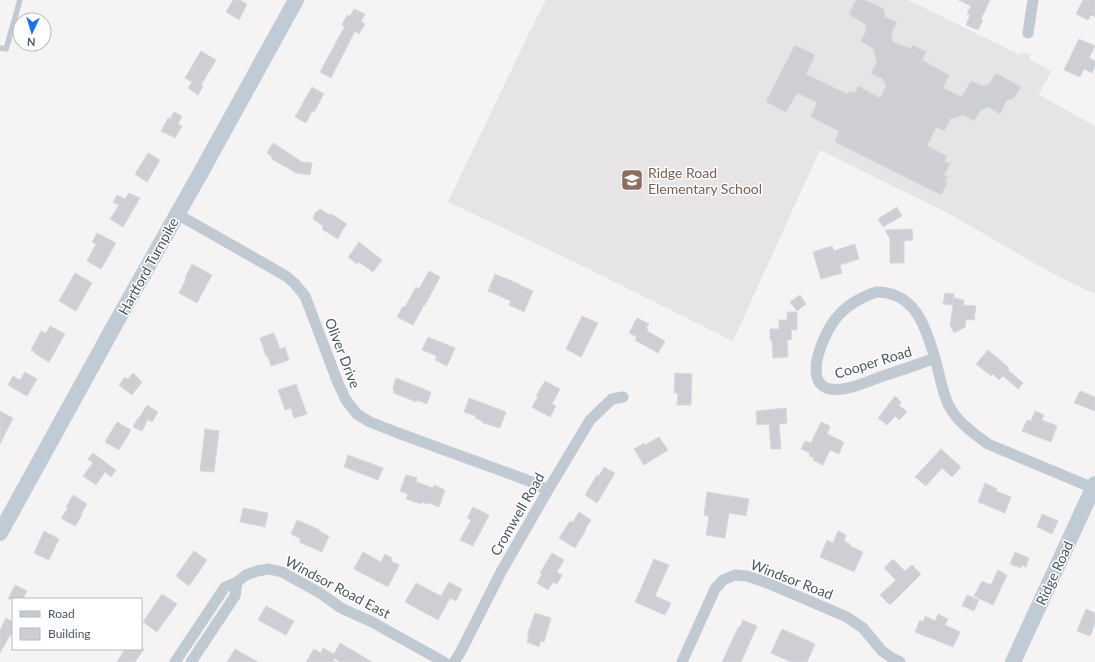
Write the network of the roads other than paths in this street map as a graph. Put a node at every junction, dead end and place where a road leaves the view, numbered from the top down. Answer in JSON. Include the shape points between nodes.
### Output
{"nodes":[{"id":1,"x":20,"y":0,"type":"edge"},
{"id":2,"x":296,"y":0,"type":"edge"},
{"id":3,"x":1033,"y":0,"type":"edge"},
{"id":4,"x":1028,"y":33,"type":"dead end"},
{"id":5,"x":0,"y":48,"type":"edge"},
{"id":6,"x":177,"y":214,"type":"junction"},
{"id":7,"x":935,"y":358,"type":"junction"},
{"id":8,"x":623,"y":397,"type":"dead end"},
{"id":9,"x":1094,"y":486,"type":"edge"},
{"id":10,"x":548,"y":490,"type":"junction"},
{"id":11,"x":0,"y":533,"type":"edge"},
{"id":12,"x":237,"y":582,"type":"junction"},
{"id":13,"x":175,"y":662,"type":"edge"},
{"id":14,"x":191,"y":662,"type":"edge"},
{"id":15,"x":444,"y":662,"type":"edge"},
{"id":16,"x":454,"y":662,"type":"edge"},
{"id":17,"x":682,"y":662,"type":"edge"},
{"id":18,"x":900,"y":662,"type":"edge"},
{"id":19,"x":1013,"y":662,"type":"edge"}],
"edges":[{"from":1,"to":5,"type":"lane","via":[[6,49]]},
{"from":2,"to":6,"type":"main road","name":"Hartford Turnpike"},
{"from":3,"to":4,"type":"street"},
{"from":6,"to":10,"type":"street","name":"Oliver Drive","via":[[286,276],[295,284],[305,296],[338,384],[357,414],[370,422]]},
{"from":6,"to":11,"type":"main road","name":"Hartford Turnpike"},
{"from":7,"to":7,"type":"street","name":"Cooper Road","via":[[856,386],[839,389],[829,389],[822,385],[816,368],[818,354],[837,316],[856,301],[876,292],[886,292],[898,297],[915,310]]},
{"from":7,"to":9,"type":"street","name":"Cooper Road","via":[[948,404],[975,435],[988,444]]},
{"from":8,"to":10,"type":"street","name":"Cromwell Road","via":[[612,399],[590,420]]},
{"from":9,"to":19,"type":"main road","name":"Ridge Road"},
{"from":10,"to":16,"type":"street","name":"Cromwell Road"},
{"from":12,"to":13,"type":"street","name":"Windsor Road East","via":[[225,587]]},
{"from":12,"to":14,"type":"street","via":[[235,596]]},
{"from":12,"to":15,"type":"street","name":"Windsor Road East","via":[[257,570],[282,572],[341,608]]},
{"from":17,"to":18,"type":"street","name":"Windsor Road","via":[[715,589],[723,580],[735,575],[765,582],[846,617],[863,628],[882,651]]}]}
